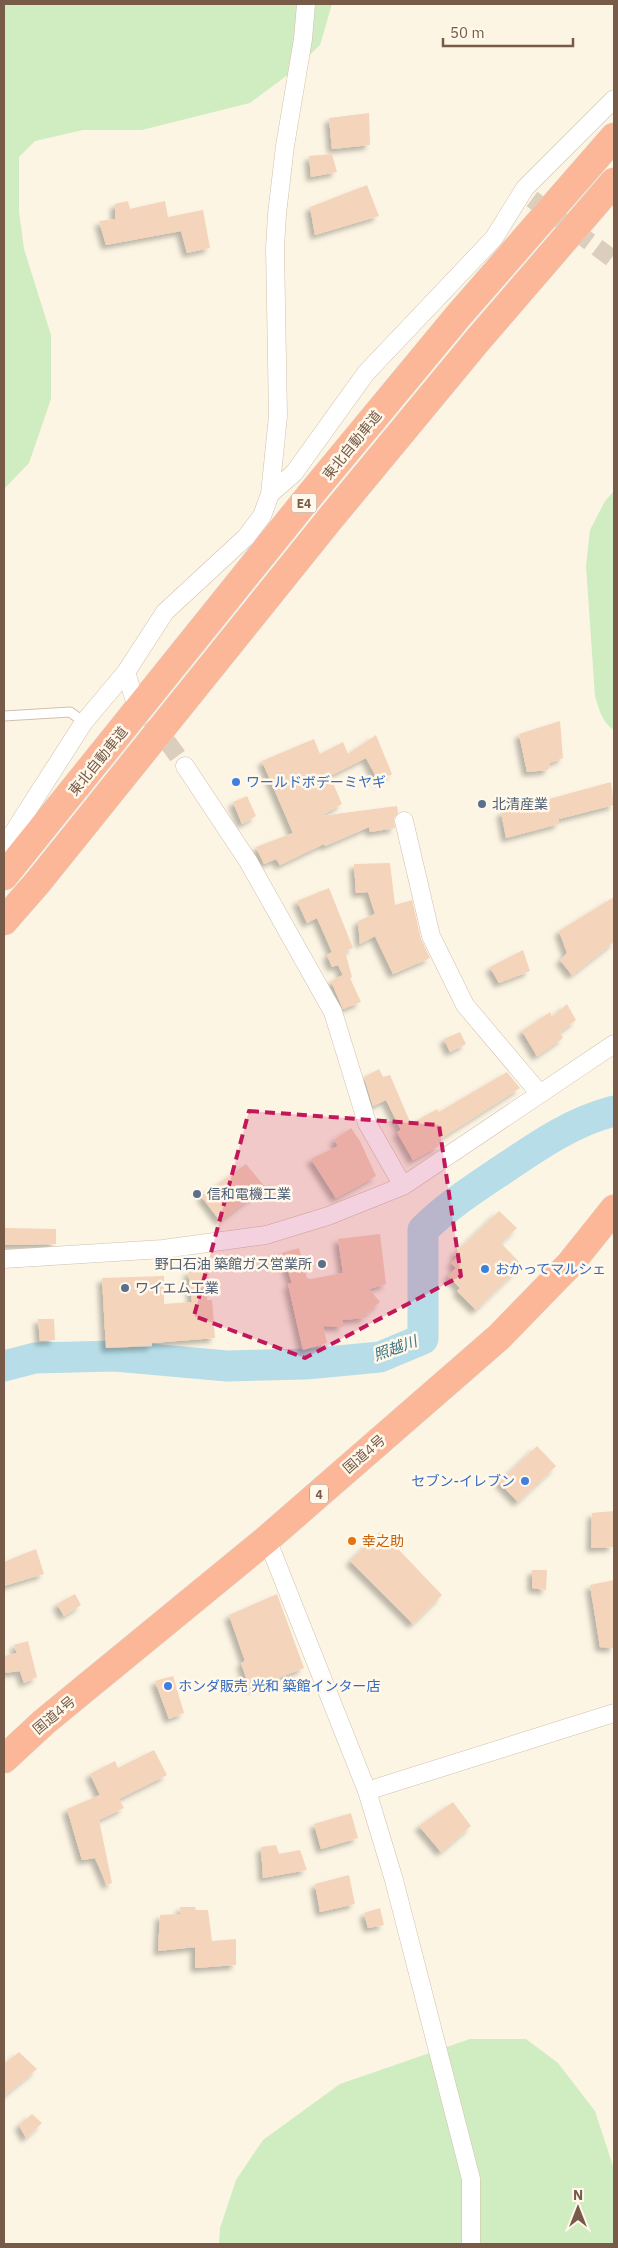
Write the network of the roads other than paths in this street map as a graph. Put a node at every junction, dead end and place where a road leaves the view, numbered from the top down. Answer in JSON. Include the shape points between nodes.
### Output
{"nodes":[{"id":1,"x":306,"y":4,"type":"edge"},
{"id":2,"x":614,"y":99,"type":"edge"},
{"id":3,"x":614,"y":137,"type":"edge"},
{"id":4,"x":614,"y":182,"type":"edge"},
{"id":5,"x":270,"y":494,"type":"junction"},
{"id":6,"x":126,"y":672,"type":"junction"},
{"id":7,"x":134,"y":698,"type":"tunnel mouth"},
{"id":8,"x":4,"y":716,"type":"edge"},
{"id":9,"x":84,"y":722,"type":"junction"},
{"id":10,"x":185,"y":766,"type":"tunnel mouth"},
{"id":11,"x":404,"y":821,"type":"dead end"},
{"id":12,"x":4,"y":847,"type":"edge"},
{"id":13,"x":4,"y":876,"type":"edge"},
{"id":14,"x":4,"y":920,"type":"edge"},
{"id":15,"x":614,"y":1044,"type":"edge"},
{"id":16,"x":540,"y":1094,"type":"junction"},
{"id":17,"x":403,"y":1186,"type":"junction"},
{"id":18,"x":614,"y":1209,"type":"edge"},
{"id":19,"x":4,"y":1259,"type":"edge"},
{"id":20,"x":267,"y":1539,"type":"junction"},
{"id":21,"x":614,"y":1713,"type":"edge"},
{"id":22,"x":4,"y":1758,"type":"edge"},
{"id":23,"x":367,"y":1791,"type":"junction"},
{"id":24,"x":471,"y":2244,"type":"edge"}],
"edges":[{"from":1,"to":5,"type":"street","via":[[277,214],[278,416]]},
{"from":2,"to":5,"type":"street","via":[[494,238],[366,373],[294,473]]},
{"from":3,"to":13,"type":"highway","name":"東北自動車道","number":"E4","via":[[458,316],[310,495]]},
{"from":4,"to":14,"type":"highway","number":"E4","via":[[329,520]]},
{"from":5,"to":6,"type":"street","via":[[262,516],[246,537],[165,612]]},
{"from":6,"to":7,"type":"street"},
{"from":6,"to":9,"type":"street"},
{"from":8,"to":9,"type":"lane","via":[[70,712]]},
{"from":9,"to":12,"type":"street"},
{"from":10,"to":17,"type":"street","via":[[248,861],[333,1012],[366,1123]]},
{"from":11,"to":16,"type":"street","via":[[431,936],[465,1005]]},
{"from":15,"to":16,"type":"street"},
{"from":16,"to":17,"type":"street"},
{"from":17,"to":19,"type":"street","via":[[328,1216],[266,1235],[163,1249]]},
{"from":18,"to":20,"type":"highway","name":"国道4号","number":"4","via":[[570,1264],[499,1337]]},
{"from":20,"to":22,"type":"highway","name":"国道4号","number":"4"},
{"from":20,"to":23,"type":"street"},
{"from":21,"to":23,"type":"street"},
{"from":23,"to":24,"type":"street","via":[[394,1880],[471,2179]]}]}
